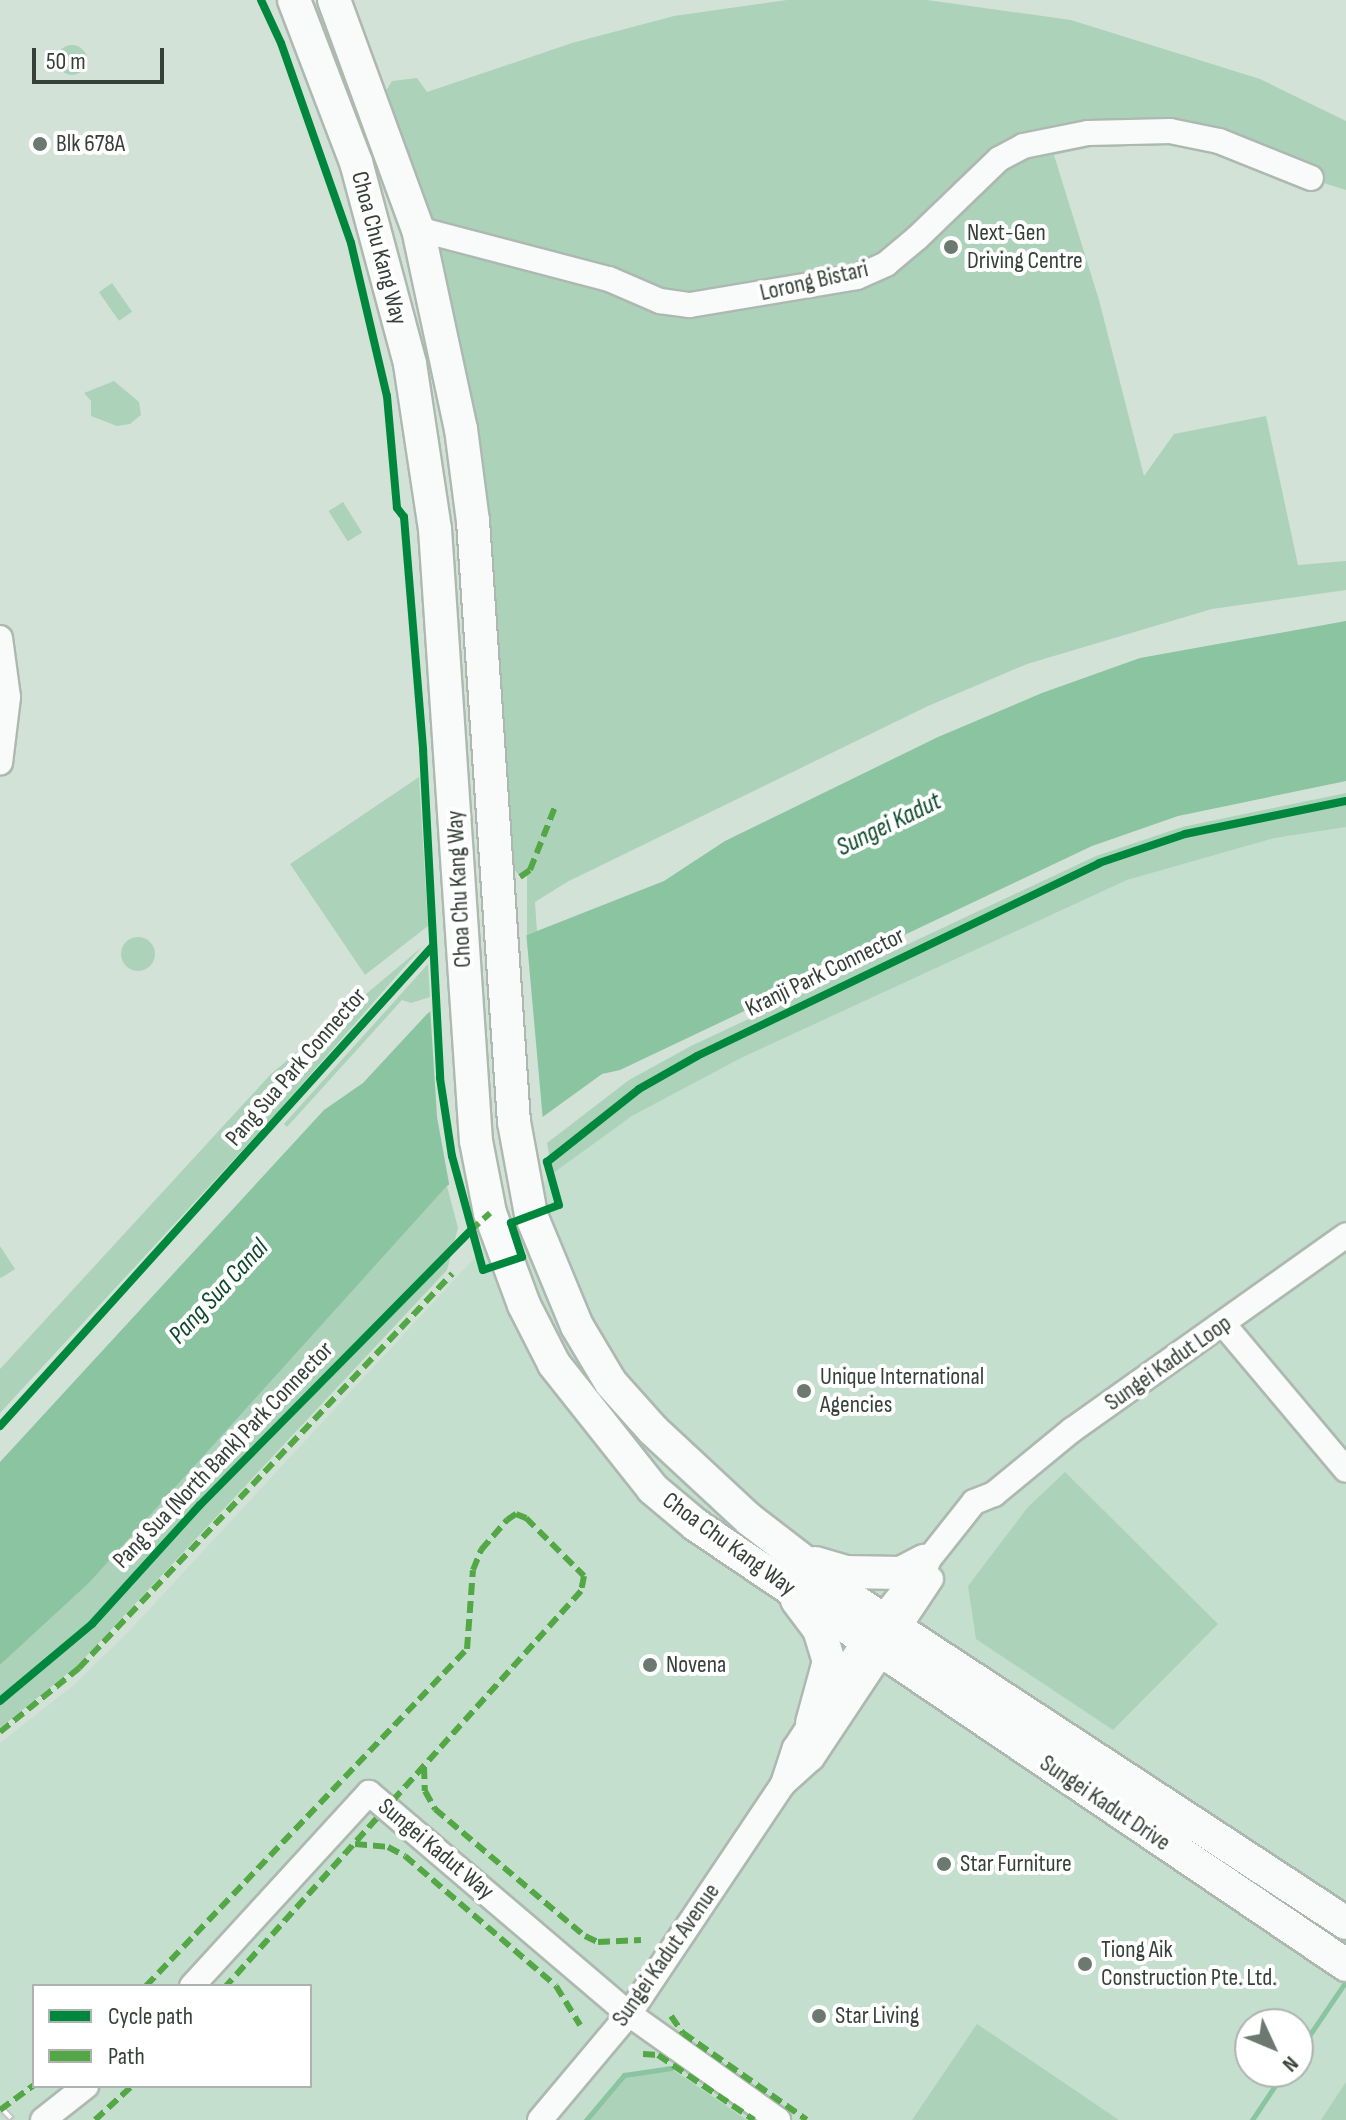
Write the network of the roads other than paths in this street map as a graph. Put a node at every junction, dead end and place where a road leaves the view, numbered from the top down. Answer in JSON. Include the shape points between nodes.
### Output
{"nodes":[{"id":1,"x":294,"y":0,"type":"edge"},
{"id":2,"x":334,"y":0,"type":"edge"},
{"id":3,"x":1311,"y":178,"type":"dead end"},
{"id":4,"x":418,"y":229,"type":"junction"},
{"id":5,"x":481,"y":626,"type":"junction"},
{"id":6,"x":0,"y":638,"type":"edge"},
{"id":7,"x":448,"y":686,"type":"junction"},
{"id":8,"x":0,"y":763,"type":"edge"},
{"id":9,"x":1346,"y":1235,"type":"edge"},
{"id":10,"x":1224,"y":1325,"type":"junction"},
{"id":11,"x":1346,"y":1470,"type":"edge"},
{"id":12,"x":994,"y":1494,"type":"junction"},
{"id":13,"x":805,"y":1560,"type":"junction"},
{"id":14,"x":924,"y":1561,"type":"junction"},
{"id":15,"x":790,"y":1591,"type":"junction"},
{"id":16,"x":881,"y":1632,"type":"junction"},
{"id":17,"x":812,"y":1723,"type":"junction"},
{"id":18,"x":1064,"y":1737,"type":"junction"},
{"id":19,"x":783,"y":1784,"type":"junction"},
{"id":20,"x":1075,"y":1784,"type":"junction"},
{"id":21,"x":1346,"y":1923,"type":"edge"},
{"id":22,"x":1346,"y":1965,"type":"edge"},
{"id":23,"x":194,"y":1984,"type":"edge"},
{"id":24,"x":629,"y":2014,"type":"junction"},
{"id":25,"x":83,"y":2088,"type":"edge"},
{"id":26,"x":43,"y":2120,"type":"edge"},
{"id":27,"x":540,"y":2120,"type":"edge"},
{"id":28,"x":778,"y":2120,"type":"edge"}],
"edges":[{"from":1,"to":7,"type":"main road","name":"Choa Chu Kang Way","via":[[356,162],[410,364],[435,529]]},
{"from":2,"to":4,"type":"main road","name":"Choa Chu Kang Way"},
{"from":3,"to":4,"type":"street","name":"Lorong Bistari","via":[[1219,141],[1170,131],[1088,133],[999,159],[886,264],[857,277],[690,305],[660,301],[609,279]]},
{"from":4,"to":5,"type":"main road","name":"Choa Chu Kang Way","via":[[461,429]]},
{"from":5,"to":7,"type":"main road","via":[[469,669]]},
{"from":5,"to":13,"type":"main road","name":"Choa Chu Kang Way","via":[[507,1063],[522,1170],[553,1276],[611,1383],[699,1476]]},
{"from":6,"to":8,"type":"street","via":[[8,697]]},
{"from":7,"to":15,"type":"main road","name":"Choa Chu Kang Way","via":[[475,1127],[487,1198],[524,1305],[583,1406],[653,1489]]},
{"from":9,"to":10,"type":"street","name":"Sungei Kadut Loop"},
{"from":10,"to":11,"type":"street"},
{"from":10,"to":12,"type":"street","name":"Sungei Kadut Loop","via":[[1072,1430]]},
{"from":12,"to":14,"type":"street","name":"Sungei Kadut Loop","via":[[974,1502]]},
{"from":12,"to":16,"type":"street","name":"Sungei Kadut Loop","via":[[986,1512]]},
{"from":13,"to":14,"type":"main road","via":[[846,1572],[887,1573]]},
{"from":13,"to":16,"type":"main road","name":"Choa Chu Kang Way"},
{"from":14,"to":16,"type":"street","name":"Sungei Kadut Loop"},
{"from":15,"to":16,"type":"main road","name":"Choa Chu Kang Way"},
{"from":15,"to":17,"type":"main road","via":[[819,1629],[829,1661]]},
{"from":16,"to":17,"type":"street","name":"Sungei Kadut Avenue"},
{"from":16,"to":18,"type":"main road","name":"Sungei Kadut Drive"},
{"from":16,"to":19,"type":"street","name":"Sungei Kadut Avenue","via":[[812,1758]]},
{"from":16,"to":20,"type":"main road","name":"Sungei Kadut Drive"},
{"from":17,"to":19,"type":"street","name":"Sungei Kadut Avenue","via":[[795,1748]]},
{"from":18,"to":20,"type":"main road","via":[[1060,1766]]},
{"from":18,"to":21,"type":"main road","name":"Sungei Kadut Drive"},
{"from":19,"to":24,"type":"street","name":"Sungei Kadut Avenue"},
{"from":20,"to":22,"type":"main road","name":"Sungei Kadut Drive"},
{"from":23,"to":24,"type":"street","name":"Sungei Kadut Way","via":[[369,1793]]},
{"from":24,"to":27,"type":"street","name":"Sungei Kadut Avenue"},
{"from":24,"to":28,"type":"street"},
{"from":25,"to":26,"type":"street"}]}
